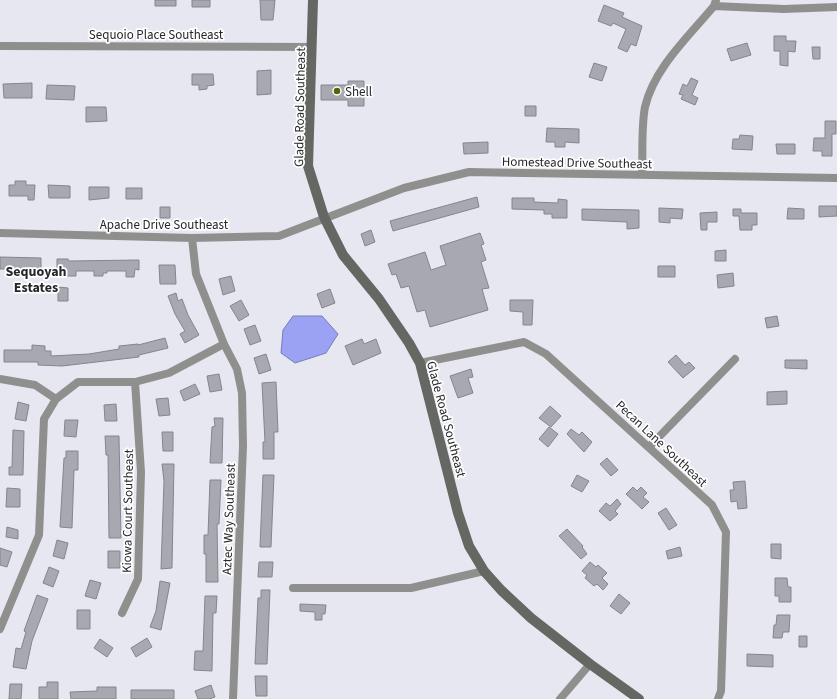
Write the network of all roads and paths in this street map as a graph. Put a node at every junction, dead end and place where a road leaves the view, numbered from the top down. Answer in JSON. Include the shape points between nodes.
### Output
{"nodes":[{"id":1,"x":313,"y":0,"type":"edge"},
{"id":2,"x":715,"y":3,"type":"edge"},
{"id":3,"x":837,"y":7,"type":"edge"},
{"id":4,"x":0,"y":46,"type":"edge"},
{"id":5,"x":312,"y":47,"type":"junction"},
{"id":6,"x":642,"y":176,"type":"junction"},
{"id":7,"x":837,"y":178,"type":"edge"},
{"id":8,"x":324,"y":218,"type":"junction"},
{"id":9,"x":0,"y":234,"type":"edge"},
{"id":10,"x":192,"y":238,"type":"junction"},
{"id":11,"x":224,"y":344,"type":"junction"},
{"id":12,"x":735,"y":359,"type":"dead end"},
{"id":13,"x":420,"y":363,"type":"junction"},
{"id":14,"x":0,"y":379,"type":"edge"},
{"id":15,"x":135,"y":382,"type":"junction"},
{"id":16,"x":56,"y":399,"type":"junction"},
{"id":17,"x":649,"y":447,"type":"junction"},
{"id":18,"x":484,"y":572,"type":"junction"},
{"id":19,"x":293,"y":588,"type":"dead end"},
{"id":20,"x":122,"y":613,"type":"dead end"},
{"id":21,"x":0,"y":629,"type":"edge"},
{"id":22,"x":590,"y":664,"type":"junction"},
{"id":23,"x":233,"y":699,"type":"edge"},
{"id":24,"x":560,"y":699,"type":"edge"},
{"id":25,"x":639,"y":699,"type":"edge"},
{"id":26,"x":718,"y":699,"type":"edge"}],
"edges":[{"from":1,"to":5,"type":"street","name":"Glade Road Southeast"},
{"from":2,"to":3,"type":"street","via":[[784,9]]},
{"from":2,"to":6,"type":"street","via":[[672,56],[651,88],[645,109]]},
{"from":4,"to":5,"type":"street","name":"Sequoio Place Southeast"},
{"from":5,"to":8,"type":"street","name":"Glade Road Southeast","via":[[308,166]]},
{"from":6,"to":7,"type":"street","name":"Homestead Drive Southeast"},
{"from":6,"to":8,"type":"street","name":"Homestead Drive Southeast","via":[[469,172],[404,188]]},
{"from":8,"to":10,"type":"street","name":"Apache Drive Southeast","via":[[279,236]]},
{"from":8,"to":13,"type":"street","name":"Glade Road Southeast","via":[[342,256],[379,299]]},
{"from":9,"to":10,"type":"street","name":"Apache Drive Southeast"},
{"from":10,"to":11,"type":"street","name":"Aztec Way Southeast","via":[[196,274]]},
{"from":11,"to":15,"type":"street","via":[[169,373]]},
{"from":11,"to":23,"type":"street","name":"Aztec Way Southeast","via":[[238,369],[243,446]]},
{"from":12,"to":17,"type":"street"},
{"from":13,"to":17,"type":"street","name":"Pecan Lane Southeast","via":[[524,342],[546,354]]},
{"from":13,"to":18,"type":"street","name":"Glade Road Southeast","via":[[458,513],[469,546]]},
{"from":14,"to":16,"type":"street","via":[[35,385]]},
{"from":15,"to":16,"type":"street","via":[[78,382]]},
{"from":15,"to":20,"type":"street","name":"Kiowa Court Southeast","via":[[141,472],[138,579]]},
{"from":16,"to":21,"type":"street","via":[[44,419],[39,535]]},
{"from":17,"to":26,"type":"street","name":"Pecan Lane Southeast","via":[[712,506],[726,532],[721,691]]},
{"from":18,"to":19,"type":"street","via":[[411,588]]},
{"from":18,"to":22,"type":"street","name":"Glade Road Southeast","via":[[531,618]]},
{"from":22,"to":24,"type":"street"},
{"from":22,"to":25,"type":"street","name":"Glade Road Southeast"}]}
